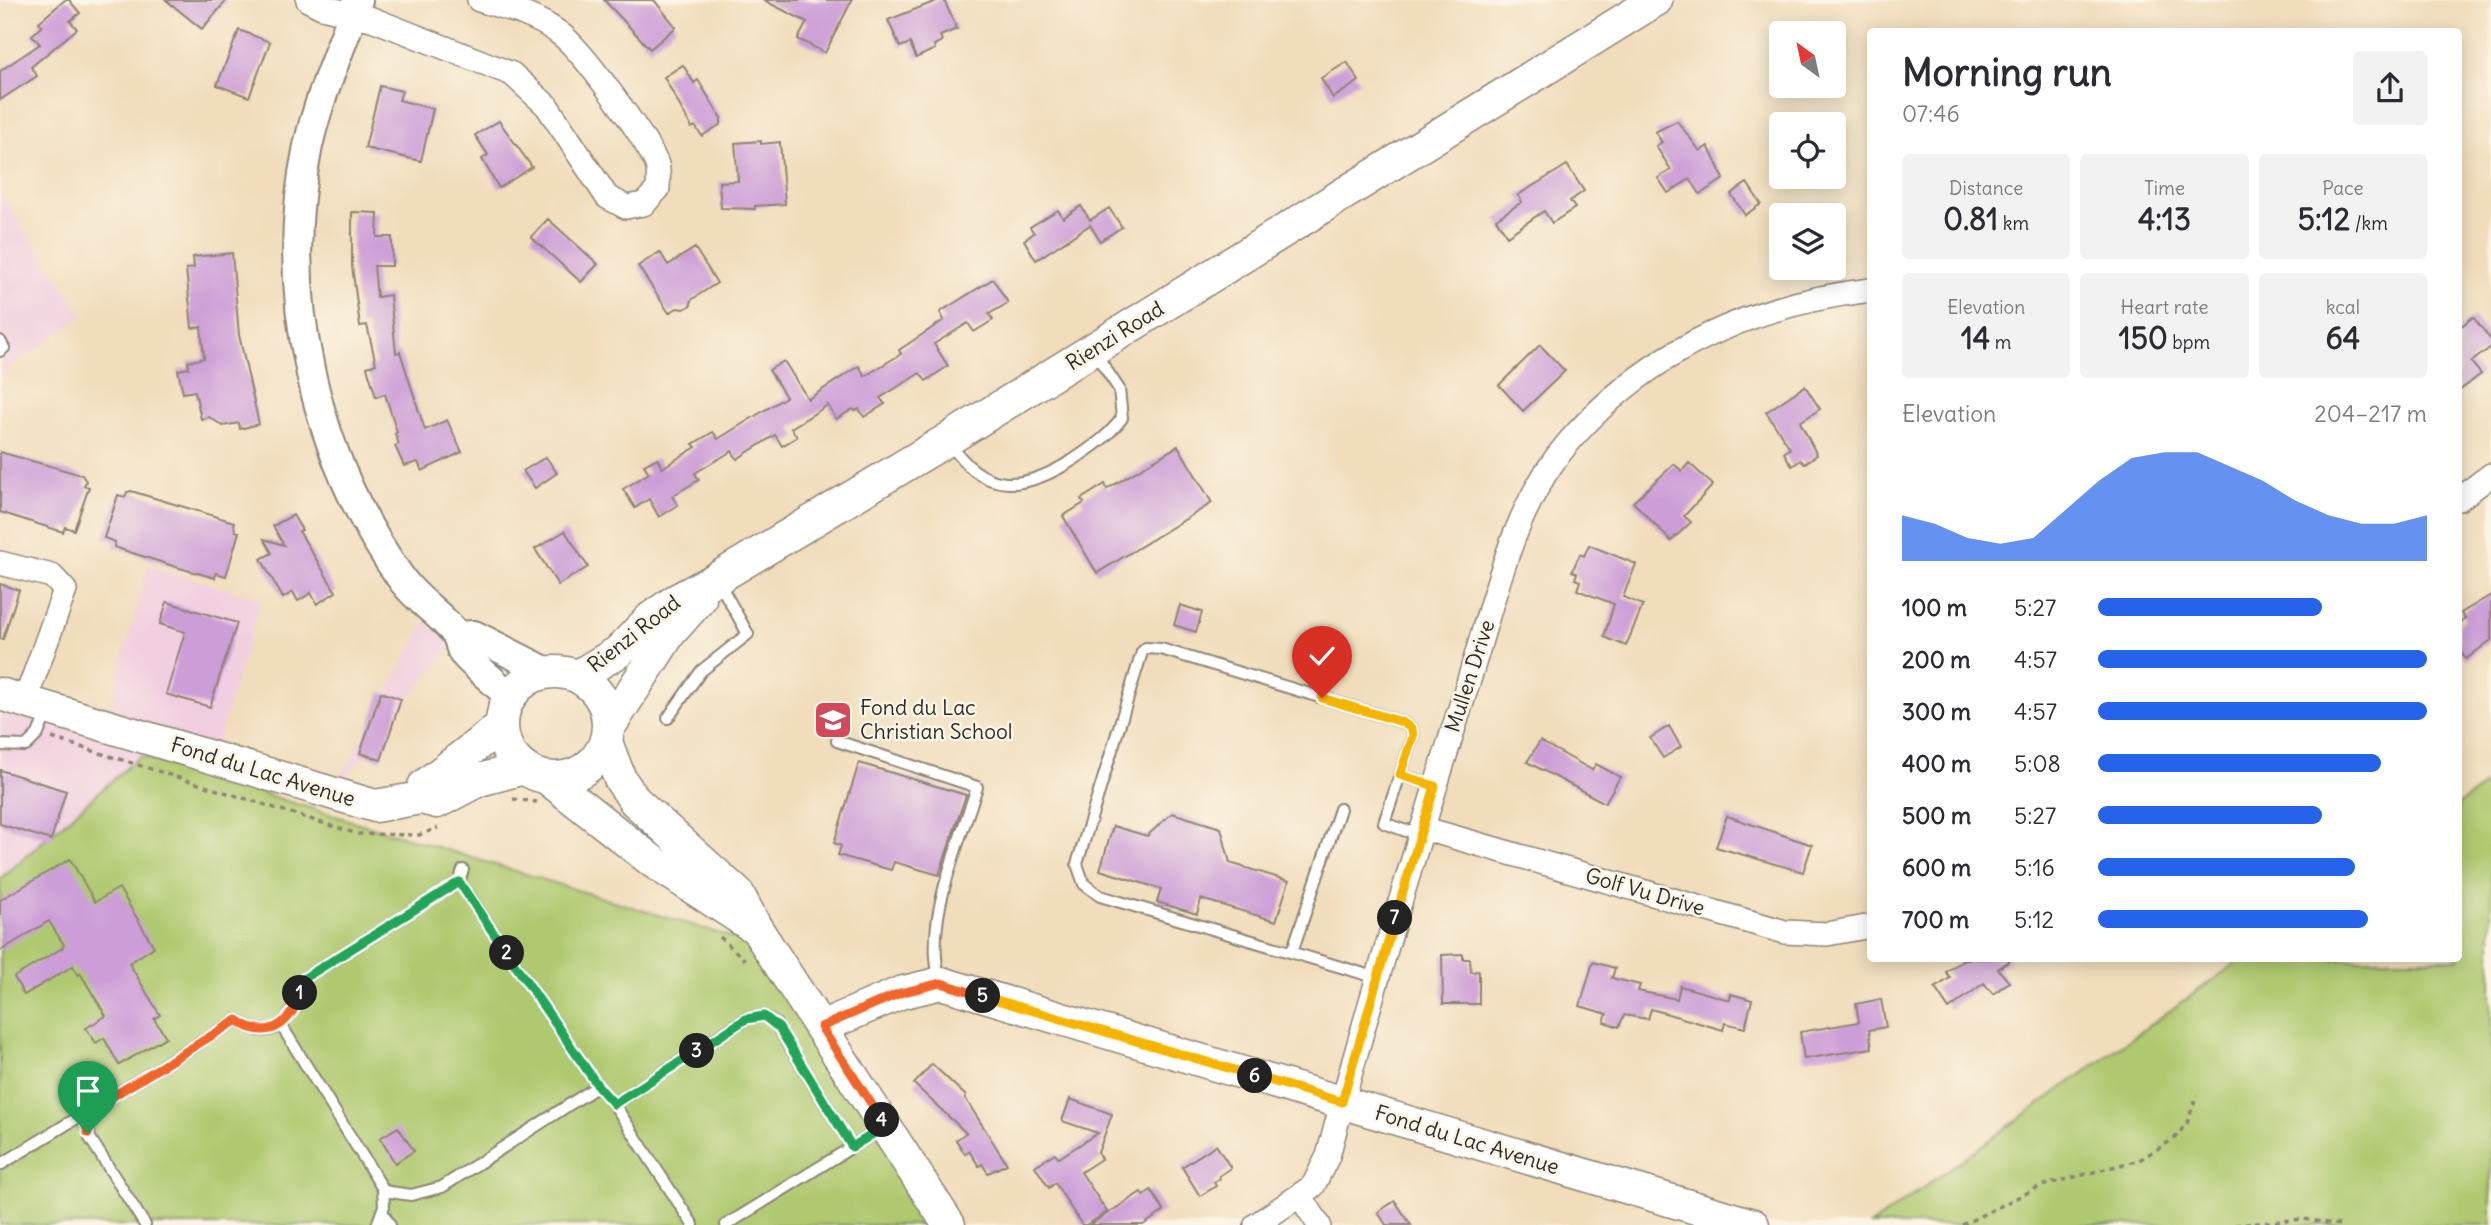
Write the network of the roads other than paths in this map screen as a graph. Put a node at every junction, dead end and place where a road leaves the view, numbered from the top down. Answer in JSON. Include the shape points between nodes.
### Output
{"nodes":[{"id":1,"x":308,"y":0,"type":"edge"},
{"id":2,"x":479,"y":0,"type":"edge"},
{"id":3,"x":1656,"y":0,"type":"edge"},
{"id":4,"x":355,"y":7,"type":"edge"},
{"id":5,"x":1867,"y":291,"type":"edge"},
{"id":6,"x":0,"y":341,"type":"edge"},
{"id":7,"x":1092,"y":349,"type":"junction"},
{"id":8,"x":0,"y":351,"type":"edge"},
{"id":9,"x":947,"y":440,"type":"junction"},
{"id":10,"x":2491,"y":475,"type":"edge"},
{"id":11,"x":2462,"y":497,"type":"edge"},
{"id":12,"x":0,"y":563,"type":"edge"},
{"id":13,"x":716,"y":579,"type":"junction"},
{"id":14,"x":457,"y":636,"type":"junction"},
{"id":15,"x":547,"y":672,"type":"junction"},
{"id":16,"x":578,"y":676,"type":"junction"},
{"id":17,"x":25,"y":701,"type":"edge"},
{"id":18,"x":505,"y":712,"type":"junction"},
{"id":19,"x":668,"y":718,"type":"dead end"},
{"id":20,"x":607,"y":735,"type":"junction"},
{"id":21,"x":837,"y":741,"type":"dead end"},
{"id":22,"x":0,"y":745,"type":"edge"},
{"id":23,"x":1400,"y":775,"type":"junction"},
{"id":24,"x":537,"y":783,"type":"junction"},
{"id":25,"x":1435,"y":786,"type":"junction"},
{"id":26,"x":421,"y":798,"type":"junction"},
{"id":27,"x":1340,"y":809,"type":"dead end"},
{"id":28,"x":1422,"y":828,"type":"junction"},
{"id":29,"x":463,"y":870,"type":"dead end"},
{"id":30,"x":459,"y":882,"type":"junction"},
{"id":31,"x":1867,"y":927,"type":"edge"},
{"id":32,"x":756,"y":928,"type":"junction"},
{"id":33,"x":1292,"y":952,"type":"junction"},
{"id":34,"x":1378,"y":978,"type":"junction"},
{"id":35,"x":941,"y":983,"type":"junction"},
{"id":36,"x":281,"y":1025,"type":"junction"},
{"id":37,"x":821,"y":1027,"type":"junction"},
{"id":38,"x":598,"y":1086,"type":"junction"},
{"id":39,"x":1342,"y":1102,"type":"junction"},
{"id":40,"x":614,"y":1104,"type":"junction"},
{"id":41,"x":84,"y":1114,"type":"junction"},
{"id":42,"x":886,"y":1126,"type":"junction"},
{"id":43,"x":852,"y":1147,"type":"junction"},
{"id":44,"x":0,"y":1165,"type":"edge"},
{"id":45,"x":383,"y":1191,"type":"junction"},
{"id":46,"x":1301,"y":1197,"type":"junction"},
{"id":47,"x":383,"y":1213,"type":"junction"},
{"id":48,"x":145,"y":1225,"type":"edge"},
{"id":49,"x":377,"y":1225,"type":"edge"},
{"id":50,"x":390,"y":1225,"type":"edge"},
{"id":51,"x":693,"y":1225,"type":"edge"},
{"id":52,"x":726,"y":1225,"type":"edge"},
{"id":53,"x":949,"y":1225,"type":"edge"},
{"id":54,"x":1256,"y":1225,"type":"edge"},
{"id":55,"x":1319,"y":1225,"type":"edge"},
{"id":56,"x":1753,"y":1225,"type":"edge"}],
"edges":[{"from":1,"to":4,"type":"street","via":[[322,7]]},
{"from":2,"to":4,"type":"street","via":[[523,12],[568,40],[583,57],[656,163],[658,189],[644,204],[626,207],[607,197],[547,106],[512,74]]},
{"from":3,"to":7,"type":"main road","name":"Rienzi Road"},
{"from":4,"to":14,"type":"street","via":[[313,124],[303,173],[299,271],[307,356],[329,439],[363,517],[410,589]]},
{"from":5,"to":25,"type":"street","name":"Mullen Drive","via":[[1751,317],[1690,342],[1631,382],[1566,445],[1530,505],[1507,559]]},
{"from":6,"to":8,"type":"lane","via":[[4,348]]},
{"from":7,"to":9,"type":"main road","name":"Rienzi Road"},
{"from":7,"to":9,"type":"lane","via":[[1119,389],[1122,418],[1109,436],[1043,479],[1013,485],[982,476],[960,459]]},
{"from":9,"to":13,"type":"main road","name":"Rienzi Road"},
{"from":10,"to":11,"type":"street"},
{"from":12,"to":17,"type":"street","via":[[52,576],[65,590]]},
{"from":13,"to":16,"type":"main road","name":"Rienzi Road","via":[[675,600],[618,652]]},
{"from":13,"to":19,"type":"lane","via":[[748,634],[701,671]]},
{"from":13,"to":20,"type":"main road","via":[[668,634]]},
{"from":14,"to":15,"type":"street","via":[[474,635]]},
{"from":14,"to":18,"type":"street","via":[[461,651]]},
{"from":15,"to":16,"type":"main road"},
{"from":15,"to":18,"type":"main road","via":[[532,676]]},
{"from":16,"to":20,"type":"main road","via":[[601,697]]},
{"from":17,"to":22,"type":"lane","via":[[38,734],[26,746]]},
{"from":17,"to":26,"type":"main road","name":"Fond du Lac Avenue","via":[[375,806]]},
{"from":18,"to":24,"type":"main road","via":[[510,754]]},
{"from":18,"to":26,"type":"main road","via":[[424,786]]},
{"from":20,"to":24,"type":"main road","via":[[599,756],[582,770]]},
{"from":20,"to":32,"type":"main road","via":[[620,779],[635,801],[738,894]]},
{"from":21,"to":35,"type":"lane","via":[[977,787],[937,915],[934,958]]},
{"from":23,"to":25,"type":"lane"},
{"from":23,"to":28,"type":"lane","via":[[1384,823],[1406,831]]},
{"from":23,"to":33,"type":"lane","via":[[1413,736],[1412,729],[1402,722],[1161,649],[1151,647],[1142,652],[1077,864],[1081,878],[1100,895]]},
{"from":24,"to":26,"type":"main road","name":"Fond du Lac Avenue","via":[[479,780],[437,802]]},
{"from":24,"to":32,"type":"main road"},
{"from":25,"to":28,"type":"street","name":"Mullen Drive"},
{"from":27,"to":33,"type":"lane"},
{"from":28,"to":31,"type":"street","name":"Golf Vu Drive","via":[[1785,932],[1827,934]]},
{"from":28,"to":34,"type":"street","name":"Mullen Drive"},
{"from":29,"to":30,"type":"lane"},
{"from":30,"to":36,"type":"lane","via":[[303,979],[290,1017]]},
{"from":30,"to":38,"type":"lane"},
{"from":32,"to":37,"type":"main road"},
{"from":33,"to":34,"type":"lane"},
{"from":34,"to":39,"type":"street","name":"Mullen Drive"},
{"from":35,"to":37,"type":"main road","via":[[900,993]]},
{"from":35,"to":39,"type":"main road","name":"Fond du Lac Avenue"},
{"from":36,"to":41,"type":"lane","via":[[264,1029],[237,1020]]},
{"from":36,"to":45,"type":"lane"},
{"from":37,"to":42,"type":"main road"},
{"from":38,"to":40,"type":"lane"},
{"from":38,"to":45,"type":"lane","via":[[442,1187],[411,1195]]},
{"from":39,"to":46,"type":"street","name":"Mullen Drive","via":[[1328,1156],[1313,1186]]},
{"from":39,"to":56,"type":"main road","name":"Fond du Lac Avenue"},
{"from":40,"to":43,"type":"lane","via":[[746,1019],[764,1016],[779,1028]]},
{"from":40,"to":51,"type":"lane"},
{"from":41,"to":44,"type":"lane"},
{"from":41,"to":48,"type":"lane","via":[[90,1138]]},
{"from":42,"to":43,"type":"lane"},
{"from":42,"to":53,"type":"main road"},
{"from":43,"to":52,"type":"lane"},
{"from":45,"to":47,"type":"lane"},
{"from":46,"to":54,"type":"street","name":"Mullen Drive"},
{"from":46,"to":55,"type":"street"},
{"from":47,"to":49,"type":"lane"},
{"from":47,"to":50,"type":"lane"}]}
